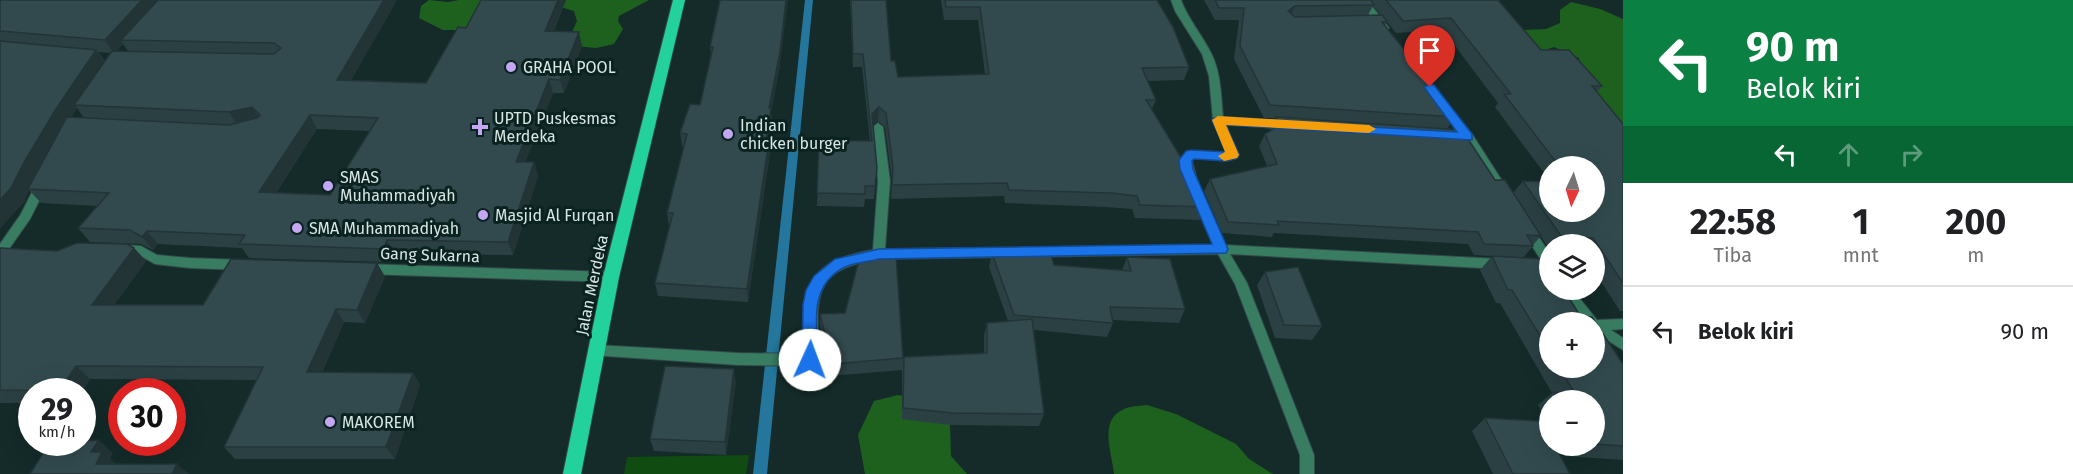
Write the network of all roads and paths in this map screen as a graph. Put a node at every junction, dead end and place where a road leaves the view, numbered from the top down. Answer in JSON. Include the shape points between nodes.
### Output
{"nodes":[{"id":1,"x":679,"y":0,"type":"edge"},
{"id":2,"x":1176,"y":0,"type":"edge"},
{"id":3,"x":1362,"y":0,"type":"edge"},
{"id":4,"x":1393,"y":39,"type":"edge"},
{"id":5,"x":1434,"y":92,"type":"edge"},
{"id":6,"x":1218,"y":120,"type":"junction"},
{"id":7,"x":1295,"y":126,"type":"edge"},
{"id":8,"x":879,"y":127,"type":"dead end"},
{"id":9,"x":43,"y":179,"type":"edge"},
{"id":10,"x":109,"y":249,"type":"edge"},
{"id":11,"x":1221,"y":249,"type":"junction"},
{"id":12,"x":4,"y":254,"type":"edge"},
{"id":13,"x":879,"y":254,"type":"junction"},
{"id":14,"x":1539,"y":254,"type":"edge"},
{"id":15,"x":1514,"y":264,"type":"edge"},
{"id":16,"x":259,"y":265,"type":"edge"},
{"id":17,"x":352,"y":269,"type":"edge"},
{"id":18,"x":611,"y":278,"type":"junction"},
{"id":19,"x":1574,"y":300,"type":"edge"},
{"id":20,"x":1584,"y":312,"type":"edge"},
{"id":21,"x":1605,"y":324,"type":"edge"},
{"id":22,"x":1623,"y":324,"type":"edge"},
{"id":23,"x":1605,"y":332,"type":"edge"},
{"id":24,"x":1623,"y":345,"type":"edge"},
{"id":25,"x":597,"y":351,"type":"junction"},
{"id":26,"x":572,"y":474,"type":"edge"},
{"id":27,"x":1307,"y":474,"type":"edge"}],
"edges":[{"from":1,"to":18,"type":"main road","name":"Jalan Merdeka"},
{"from":2,"to":6,"type":"street","via":[[1208,54]]},
{"from":3,"to":4,"type":"street","via":[[1373,22]]},
{"from":5,"to":14,"type":"street","via":[[1515,211]]},
{"from":6,"to":7,"type":"street"},
{"from":6,"to":11,"type":"street","via":[[1233,155],[1191,154],[1186,169]]},
{"from":8,"to":13,"type":"street","via":[[884,182]]},
{"from":9,"to":12,"type":"street"},
{"from":10,"to":16,"type":"street","via":[[141,251],[155,259],[190,263]]},
{"from":11,"to":13,"type":"street"},
{"from":11,"to":15,"type":"street"},
{"from":11,"to":27,"type":"street","via":[[1241,283],[1306,455]]},
{"from":13,"to":25,"type":"street","via":[[840,263],[819,280],[810,304],[810,360]]},
{"from":17,"to":18,"type":"street","name":"Gang Sukarna"},
{"from":18,"to":25,"type":"main road","name":"Jalan Merdeka"},
{"from":19,"to":20,"type":"street"},
{"from":21,"to":22,"type":"street"},
{"from":23,"to":24,"type":"street"},
{"from":25,"to":26,"type":"main road","name":"Jalan Merdeka"}]}
